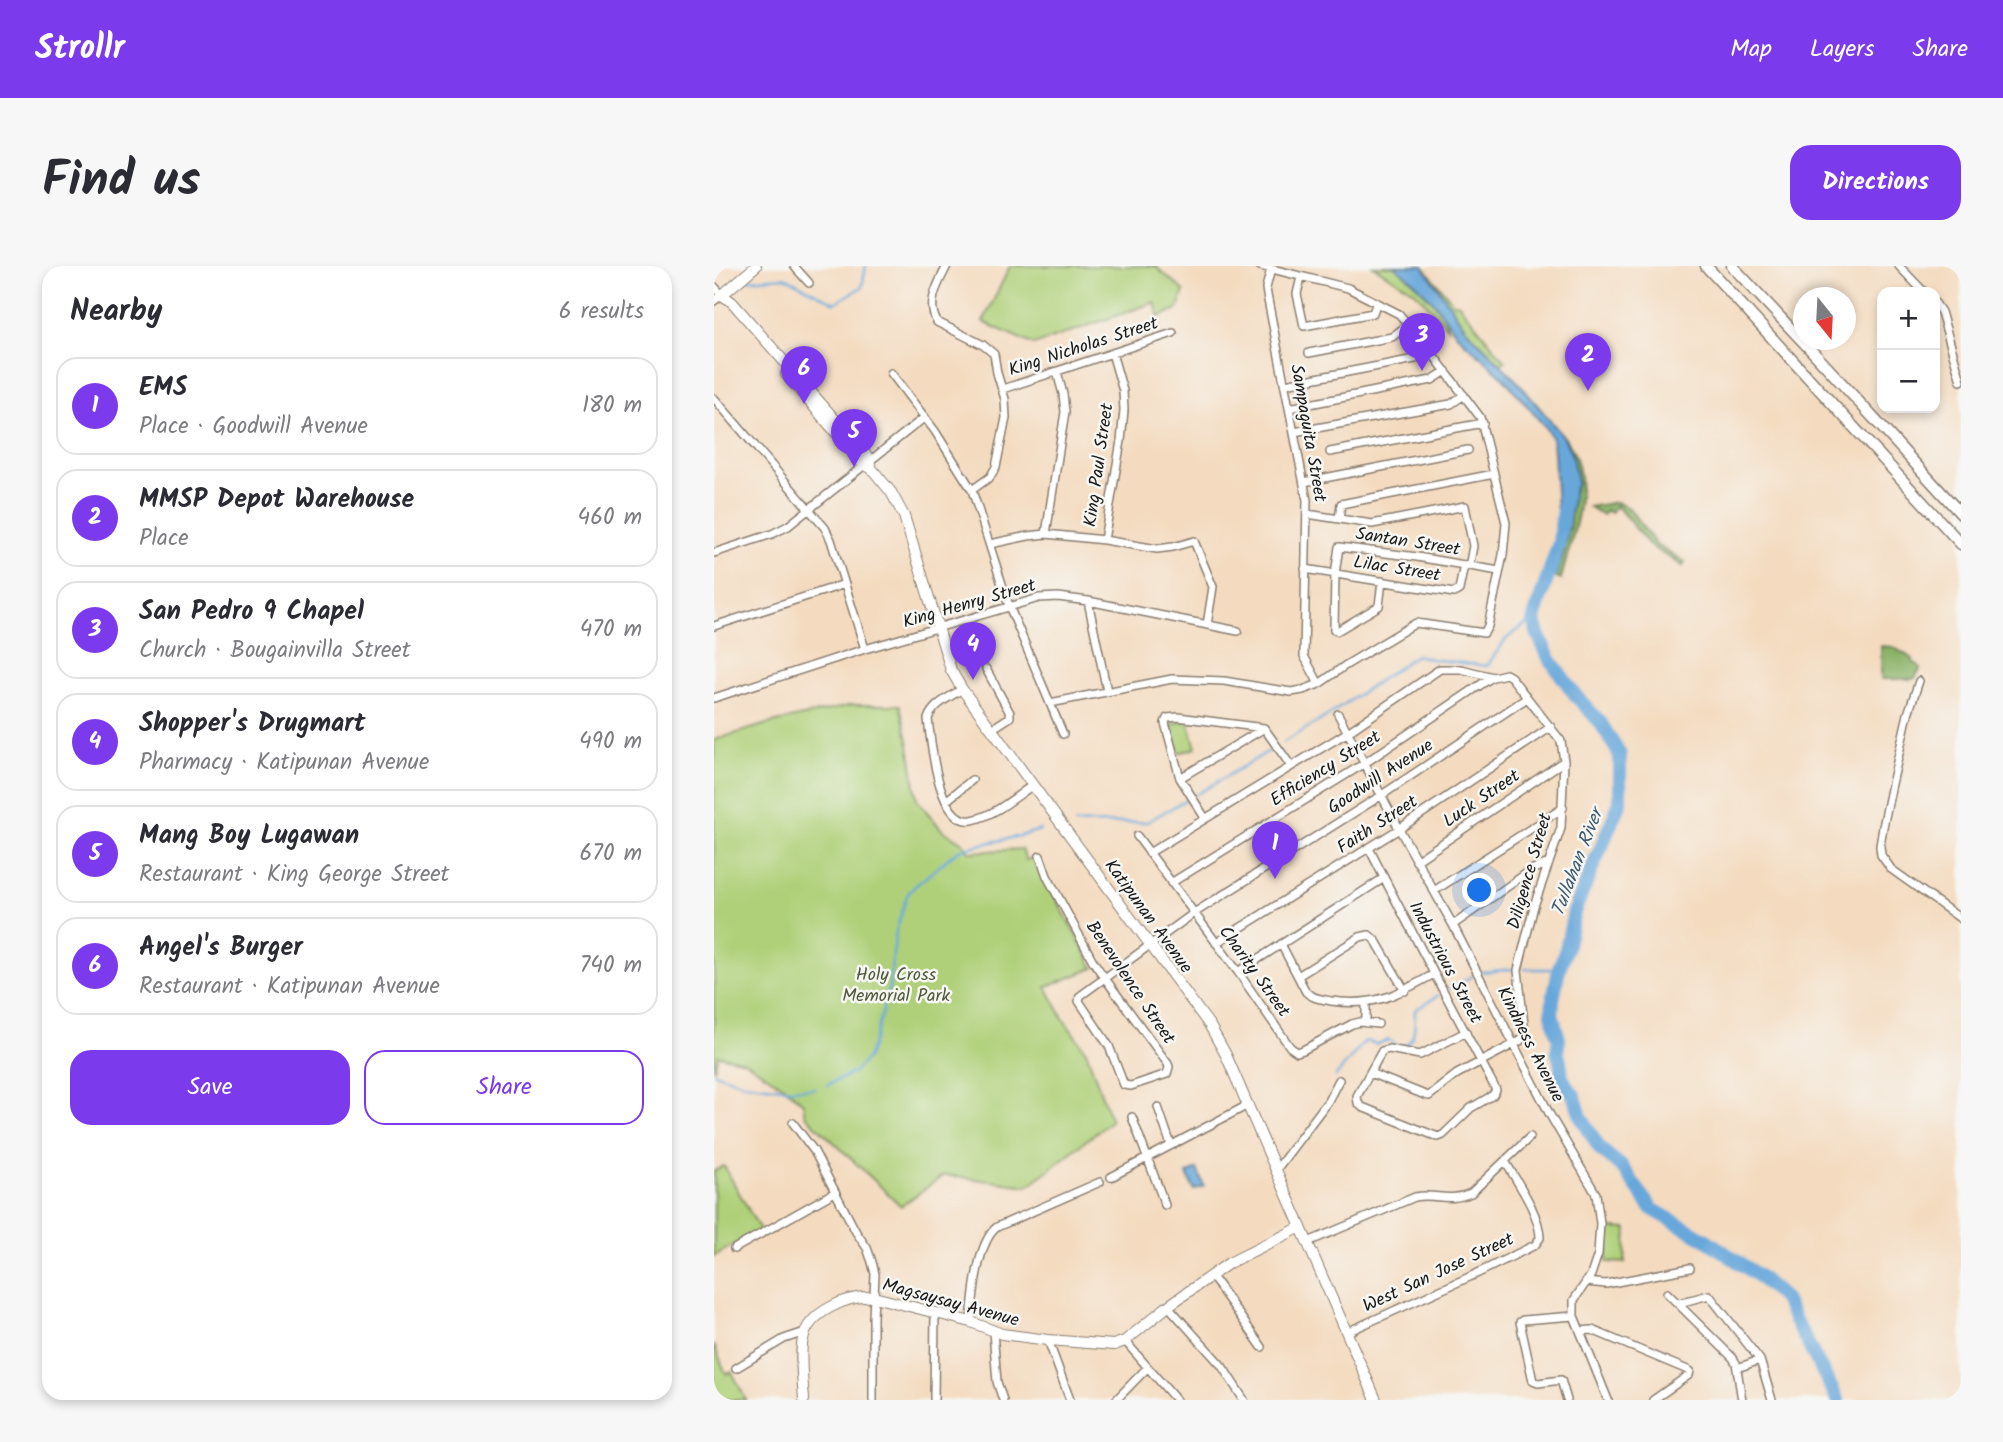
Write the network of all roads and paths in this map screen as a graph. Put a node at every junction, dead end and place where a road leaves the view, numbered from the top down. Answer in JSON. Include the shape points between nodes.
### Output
{"nodes":[{"id":1,"x":756,"y":266,"type":"edge"},
{"id":2,"x":794,"y":266,"type":"edge"},
{"id":3,"x":947,"y":266,"type":"edge"},
{"id":4,"x":1260,"y":266,"type":"edge"},
{"id":5,"x":1706,"y":266,"type":"edge"},
{"id":6,"x":1732,"y":266,"type":"edge"},
{"id":7,"x":1899,"y":266,"type":"edge"},
{"id":8,"x":1271,"y":269,"type":"junction"},
{"id":9,"x":1301,"y":277,"type":"junction"},
{"id":10,"x":809,"y":283,"type":"dead end"},
{"id":11,"x":714,"y":286,"type":"edge"},
{"id":12,"x":1919,"y":287,"type":"edge"},
{"id":13,"x":718,"y":298,"type":"edge"},
{"id":14,"x":1376,"y":303,"type":"junction"},
{"id":15,"x":1940,"y":310,"type":"edge"},
{"id":16,"x":1409,"y":324,"type":"junction"},
{"id":17,"x":1173,"y":333,"type":"dead end"},
{"id":18,"x":1428,"y":348,"type":"junction"},
{"id":19,"x":1112,"y":353,"type":"junction"},
{"id":20,"x":1309,"y":353,"type":"dead end"},
{"id":21,"x":1446,"y":371,"type":"junction"},
{"id":22,"x":1056,"y":372,"type":"junction"},
{"id":23,"x":891,"y":373,"type":"dead end"},
{"id":24,"x":1961,"y":381,"type":"edge"},
{"id":25,"x":1284,"y":384,"type":"junction"},
{"id":26,"x":1003,"y":389,"type":"junction"},
{"id":27,"x":1464,"y":395,"type":"junction"},
{"id":28,"x":714,"y":398,"type":"edge"},
{"id":29,"x":1289,"y":408,"type":"junction"},
{"id":30,"x":925,"y":416,"type":"junction"},
{"id":31,"x":1483,"y":423,"type":"junction"},
{"id":32,"x":1294,"y":432,"type":"junction"},
{"id":33,"x":1468,"y":450,"type":"dead end"},
{"id":34,"x":1330,"y":452,"type":"dead end"},
{"id":35,"x":869,"y":465,"type":"junction"},
{"id":36,"x":1494,"y":474,"type":"junction"},
{"id":37,"x":1304,"y":482,"type":"junction"},
{"id":38,"x":972,"y":490,"type":"junction"},
{"id":39,"x":811,"y":509,"type":"junction"},
{"id":40,"x":1307,"y":514,"type":"junction"},
{"id":41,"x":1961,"y":514,"type":"edge"},
{"id":42,"x":1339,"y":519,"type":"junction"},
{"id":43,"x":1046,"y":534,"type":"junction"},
{"id":44,"x":1104,"y":540,"type":"junction"},
{"id":45,"x":990,"y":544,"type":"junction"},
{"id":46,"x":1961,"y":544,"type":"edge"},
{"id":47,"x":714,"y":552,"type":"edge"},
{"id":48,"x":1466,"y":566,"type":"junction"},
{"id":49,"x":1304,"y":569,"type":"junction"},
{"id":50,"x":1499,"y":571,"type":"junction"},
{"id":51,"x":1335,"y":574,"type":"junction"},
{"id":52,"x":1382,"y":580,"type":"junction"},
{"id":53,"x":845,"y":584,"type":"junction"},
{"id":54,"x":1088,"y":601,"type":"junction"},
{"id":55,"x":1009,"y":606,"type":"junction"},
{"id":56,"x":1208,"y":625,"type":"junction"},
{"id":57,"x":714,"y":626,"type":"edge"},
{"id":58,"x":938,"y":628,"type":"junction"},
{"id":59,"x":1238,"y":631,"type":"dead end"},
{"id":60,"x":865,"y":649,"type":"junction"},
{"id":61,"x":986,"y":669,"type":"dead end"},
{"id":62,"x":1493,"y":677,"type":"junction"},
{"id":63,"x":1919,"y":681,"type":"dead end"},
{"id":64,"x":1319,"y":684,"type":"junction"},
{"id":65,"x":962,"y":689,"type":"junction"},
{"id":66,"x":1107,"y":691,"type":"junction"},
{"id":67,"x":714,"y":698,"type":"edge"},
{"id":68,"x":1527,"y":698,"type":"junction"},
{"id":69,"x":1050,"y":702,"type":"junction"},
{"id":70,"x":1338,"y":714,"type":"dead end"},
{"id":71,"x":1551,"y":727,"type":"junction"},
{"id":72,"x":1264,"y":728,"type":"junction"},
{"id":73,"x":992,"y":729,"type":"junction"},
{"id":74,"x":1348,"y":732,"type":"junction"},
{"id":75,"x":1063,"y":734,"type":"dead end"},
{"id":76,"x":1564,"y":761,"type":"junction"},
{"id":77,"x":1365,"y":763,"type":"junction"},
{"id":78,"x":1291,"y":766,"type":"junction"},
{"id":79,"x":1180,"y":778,"type":"junction"},
{"id":80,"x":972,"y":780,"type":"dead end"},
{"id":81,"x":1033,"y":785,"type":"junction"},
{"id":82,"x":1382,"y":795,"type":"junction"},
{"id":83,"x":946,"y":801,"type":"junction"},
{"id":84,"x":1563,"y":808,"type":"junction"},
{"id":85,"x":1205,"y":818,"type":"junction"},
{"id":86,"x":1399,"y":829,"type":"junction"},
{"id":87,"x":1137,"y":836,"type":"dead end"},
{"id":88,"x":1369,"y":848,"type":"junction"},
{"id":89,"x":1149,"y":853,"type":"junction"},
{"id":90,"x":1040,"y":856,"type":"dead end"},
{"id":91,"x":1416,"y":861,"type":"junction"},
{"id":92,"x":1549,"y":863,"type":"junction"},
{"id":93,"x":1384,"y":878,"type":"junction"},
{"id":94,"x":1171,"y":883,"type":"junction"},
{"id":95,"x":1434,"y":891,"type":"junction"},
{"id":96,"x":1194,"y":913,"type":"junction"},
{"id":97,"x":1961,"y":919,"type":"edge"},
{"id":98,"x":1452,"y":925,"type":"junction"},
{"id":99,"x":1216,"y":943,"type":"junction"},
{"id":100,"x":1150,"y":944,"type":"junction"},
{"id":101,"x":1281,"y":944,"type":"junction"},
{"id":102,"x":1238,"y":972,"type":"junction"},
{"id":103,"x":1434,"y":974,"type":"junction"},
{"id":104,"x":1298,"y":976,"type":"junction"},
{"id":105,"x":1104,"y":977,"type":"junction"},
{"id":106,"x":1405,"y":990,"type":"junction"},
{"id":107,"x":1079,"y":1001,"type":"joint"},
{"id":108,"x":1366,"y":1002,"type":"junction"},
{"id":109,"x":1366,"y":1023,"type":"junction"},
{"id":110,"x":1378,"y":1024,"type":"dead end"},
{"id":111,"x":1466,"y":1032,"type":"junction"},
{"id":112,"x":1514,"y":1044,"type":"junction"},
{"id":113,"x":1481,"y":1061,"type":"junction"},
{"id":114,"x":1370,"y":1073,"type":"junction"},
{"id":115,"x":1339,"y":1080,"type":"dead end"},
{"id":116,"x":1248,"y":1105,"type":"junction"},
{"id":117,"x":1158,"y":1107,"type":"dead end"},
{"id":118,"x":1132,"y":1117,"type":"dead end"},
{"id":119,"x":793,"y":1123,"type":"dead end"},
{"id":120,"x":1530,"y":1137,"type":"dead end"},
{"id":121,"x":1171,"y":1144,"type":"junction"},
{"id":122,"x":1147,"y":1158,"type":"junction"},
{"id":123,"x":1505,"y":1161,"type":"junction"},
{"id":124,"x":1276,"y":1170,"type":"junction"},
{"id":125,"x":1111,"y":1177,"type":"dead end"},
{"id":126,"x":1100,"y":1182,"type":"dead end"},
{"id":127,"x":835,"y":1192,"type":"junction"},
{"id":128,"x":1165,"y":1205,"type":"dead end"},
{"id":129,"x":1301,"y":1227,"type":"junction"},
{"id":130,"x":1308,"y":1242,"type":"junction"},
{"id":131,"x":734,"y":1249,"type":"dead end"},
{"id":132,"x":1690,"y":1268,"type":"dead end"},
{"id":133,"x":1211,"y":1275,"type":"junction"},
{"id":134,"x":1587,"y":1282,"type":"junction"},
{"id":135,"x":1667,"y":1293,"type":"dead end"},
{"id":136,"x":874,"y":1297,"type":"junction"},
{"id":137,"x":1679,"y":1303,"type":"junction"},
{"id":138,"x":1168,"y":1306,"type":"junction"},
{"id":139,"x":935,"y":1312,"type":"junction"},
{"id":140,"x":1574,"y":1316,"type":"junction"},
{"id":141,"x":971,"y":1322,"type":"junction"},
{"id":142,"x":993,"y":1331,"type":"junction"},
{"id":143,"x":1580,"y":1331,"type":"junction"},
{"id":144,"x":805,"y":1332,"type":"junction"},
{"id":145,"x":1347,"y":1332,"type":"junction"},
{"id":146,"x":1048,"y":1340,"type":"junction"},
{"id":147,"x":1125,"y":1341,"type":"junction"},
{"id":148,"x":1262,"y":1347,"type":"dead end"},
{"id":149,"x":1760,"y":1360,"type":"junction"},
{"id":150,"x":1737,"y":1367,"type":"junction"},
{"id":151,"x":736,"y":1368,"type":"dead end"},
{"id":152,"x":1147,"y":1368,"type":"junction"},
{"id":153,"x":804,"y":1400,"type":"edge"},
{"id":154,"x":873,"y":1400,"type":"edge"},
{"id":155,"x":934,"y":1400,"type":"edge"},
{"id":156,"x":1003,"y":1400,"type":"edge"},
{"id":157,"x":1070,"y":1400,"type":"edge"},
{"id":158,"x":1116,"y":1400,"type":"edge"},
{"id":159,"x":1176,"y":1400,"type":"edge"},
{"id":160,"x":1244,"y":1400,"type":"edge"},
{"id":161,"x":1377,"y":1400,"type":"edge"},
{"id":162,"x":1567,"y":1400,"type":"edge"},
{"id":163,"x":1608,"y":1400,"type":"edge"},
{"id":164,"x":1653,"y":1400,"type":"edge"},
{"id":165,"x":1742,"y":1400,"type":"edge"},
{"id":166,"x":1772,"y":1400,"type":"edge"}],
"edges":[{"from":1,"to":13,"type":"main road"},
{"from":2,"to":10,"type":"street"},
{"from":3,"to":26,"type":"street","via":[[932,303],[933,315],[937,322],[994,354]]},
{"from":4,"to":8,"type":"street"},
{"from":5,"to":46,"type":"main road"},
{"from":6,"to":41,"type":"main road"},
{"from":7,"to":12,"type":"street"},
{"from":8,"to":9,"type":"street"},
{"from":8,"to":25,"type":"street","name":"Sampaguita Street","via":[[1266,288]]},
{"from":9,"to":14,"type":"street","via":[[1348,288]]},
{"from":9,"to":14,"type":"street","via":[[1297,294],[1304,326],[1373,313]]},
{"from":11,"to":13,"type":"street","name":"Katipunan Avenue"},
{"from":13,"to":35,"type":"main road","name":"Katipunan Avenue"},
{"from":14,"to":16,"type":"street"},
{"from":15,"to":24,"type":"street"},
{"from":16,"to":18,"type":"street"},
{"from":16,"to":20,"type":"street","via":[[1392,337]]},
{"from":17,"to":19,"type":"street","name":"King Nicholas Street"},
{"from":18,"to":21,"type":"street"},
{"from":18,"to":25,"type":"street","via":[[1415,359]]},
{"from":19,"to":22,"type":"street","name":"King Nicholas Street"},
{"from":19,"to":44,"type":"street","name":"King Paul Street","via":[[1124,410]]},
{"from":21,"to":27,"type":"street"},
{"from":21,"to":29,"type":"street","via":[[1432,380]]},
{"from":22,"to":26,"type":"street","name":"King Nicholas Street"},
{"from":22,"to":43,"type":"street","via":[[1065,412]]},
{"from":23,"to":30,"type":"street"},
{"from":25,"to":29,"type":"street","name":"Sampaguita Street"},
{"from":26,"to":38,"type":"street","via":[[1006,418],[1000,456],[990,477]]},
{"from":27,"to":31,"type":"street"},
{"from":27,"to":32,"type":"street","via":[[1451,404]]},
{"from":28,"to":39,"type":"street"},
{"from":29,"to":32,"type":"street","name":"Sampaguita Street"},
{"from":30,"to":35,"type":"street"},
{"from":30,"to":38,"type":"street"},
{"from":31,"to":34,"type":"street"},
{"from":31,"to":36,"type":"street"},
{"from":32,"to":37,"type":"street","name":"Sampaguita Street"},
{"from":33,"to":37,"type":"street"},
{"from":35,"to":39,"type":"street"},
{"from":35,"to":58,"type":"main road","name":"Katipunan Avenue","via":[[904,516]]},
{"from":36,"to":42,"type":"street","via":[[1341,504]]},
{"from":36,"to":50,"type":"street","via":[[1506,523]]},
{"from":37,"to":40,"type":"street","name":"Sampaguita Street"},
{"from":38,"to":45,"type":"street"},
{"from":39,"to":47,"type":"street","via":[[772,534]]},
{"from":39,"to":53,"type":"street","via":[[831,540]]},
{"from":40,"to":42,"type":"street"},
{"from":40,"to":49,"type":"street","name":"Sampaguita Street"},
{"from":42,"to":48,"type":"street","via":[[1372,524],[1467,507],[1472,546]]},
{"from":43,"to":44,"type":"street"},
{"from":43,"to":45,"type":"street"},
{"from":44,"to":56,"type":"street","via":[[1157,550],[1194,541],[1213,587]]},
{"from":45,"to":55,"type":"street"},
{"from":48,"to":50,"type":"street","name":"Santan Street"},
{"from":48,"to":51,"type":"street","name":"Santan Street","via":[[1341,546]]},
{"from":48,"to":52,"type":"street","name":"Lilac Street","via":[[1454,593]]},
{"from":49,"to":51,"type":"street","name":"Lilac Street"},
{"from":49,"to":64,"type":"street","name":"Sampaguita Street","via":[[1304,656]]},
{"from":50,"to":64,"type":"street","via":[[1484,633],[1416,623]]},
{"from":51,"to":52,"type":"street","name":"Lilac Street"},
{"from":51,"to":52,"type":"street","via":[[1336,631],[1379,606]]},
{"from":53,"to":57,"type":"street"},
{"from":53,"to":60,"type":"street"},
{"from":54,"to":55,"type":"street","name":"King Henry Street","via":[[1049,597]]},
{"from":54,"to":56,"type":"street","name":"King Henry Street"},
{"from":54,"to":66,"type":"street"},
{"from":55,"to":58,"type":"street","name":"King Henry Street"},
{"from":55,"to":69,"type":"street"},
{"from":56,"to":59,"type":"street","name":"King Henry Street"},
{"from":58,"to":60,"type":"street","name":"King Henry Street"},
{"from":58,"to":65,"type":"main road","name":"Katipunan Avenue"},
{"from":60,"to":67,"type":"street","name":"King Henry Street"},
{"from":61,"to":73,"type":"street","via":[[1010,713]]},
{"from":62,"to":68,"type":"street","name":"Diligence Street","via":[[1511,677]]},
{"from":62,"to":74,"type":"street","name":"Diligence Street","via":[[1440,669]]},
{"from":62,"to":77,"type":"street","name":"Efficiency Street"},
{"from":63,"to":97,"type":"street","via":[[1889,794],[1881,855],[1891,869]]},
{"from":64,"to":66,"type":"street","via":[[1291,692],[1224,681],[1172,679]]},
{"from":65,"to":73,"type":"main road","name":"Katipunan Avenue"},
{"from":65,"to":83,"type":"street","via":[[935,706],[928,719],[934,763]]},
{"from":66,"to":69,"type":"street"},
{"from":68,"to":71,"type":"street","name":"Diligence Street"},
{"from":68,"to":82,"type":"street","name":"Goodwill Avenue"},
{"from":69,"to":75,"type":"street"},
{"from":70,"to":74,"type":"street","name":"Kindness Avenue"},
{"from":71,"to":76,"type":"street","name":"Diligence Street","via":[[1561,741]]},
{"from":71,"to":86,"type":"street","name":"Faith Street"},
{"from":72,"to":78,"type":"street"},
{"from":72,"to":79,"type":"street"},
{"from":72,"to":79,"type":"street","via":[[1167,718],[1164,723]]},
{"from":73,"to":81,"type":"main road","name":"Katipunan Avenue"},
{"from":74,"to":77,"type":"street","name":"Kindness Avenue"},
{"from":74,"to":78,"type":"street","name":"Diligence Street"},
{"from":76,"to":84,"type":"street","name":"Diligence Street"},
{"from":76,"to":91,"type":"street","name":"Luck Street"},
{"from":77,"to":82,"type":"street","name":"Kindness Avenue"},
{"from":77,"to":94,"type":"street","name":"Efficiency Street"},
{"from":78,"to":85,"type":"street","name":"Diligence Street"},
{"from":79,"to":85,"type":"street"},
{"from":80,"to":83,"type":"street"},
{"from":81,"to":83,"type":"street","via":[[973,820],[954,814]]},
{"from":81,"to":100,"type":"main road","name":"Katipunan Avenue"},
{"from":82,"to":86,"type":"street","name":"Kindness Avenue"},
{"from":82,"to":96,"type":"street","name":"Goodwill Avenue"},
{"from":84,"to":92,"type":"street","name":"Diligence Street"},
{"from":84,"to":95,"type":"street"},
{"from":85,"to":89,"type":"street","name":"Diligence Street"},
{"from":86,"to":88,"type":"street","name":"Faith Street"},
{"from":86,"to":91,"type":"street","name":"Kindness Avenue"},
{"from":87,"to":89,"type":"street","name":"Charity Street"},
{"from":88,"to":93,"type":"street","name":"Industrious Street"},
{"from":88,"to":99,"type":"street","name":"Faith Street"},
{"from":89,"to":94,"type":"street","name":"Charity Street"},
{"from":90,"to":105,"type":"street","name":"Benevolence Street"},
{"from":91,"to":95,"type":"street","name":"Kindness Avenue"},
{"from":92,"to":98,"type":"street","via":[[1531,870]]},
{"from":92,"to":112,"type":"street","name":"Diligence Street","via":[[1520,958],[1525,1031]]},
{"from":93,"to":101,"type":"street"},
{"from":93,"to":103,"type":"street","name":"Industrious Street"},
{"from":94,"to":96,"type":"street","name":"Charity Street"},
{"from":95,"to":98,"type":"street","name":"Kindness Avenue"},
{"from":96,"to":99,"type":"street","name":"Charity Street"},
{"from":96,"to":100,"type":"street","name":"Goodwill Avenue"},
{"from":98,"to":112,"type":"street","name":"Kindness Avenue"},
{"from":99,"to":102,"type":"street","name":"Charity Street"},
{"from":100,"to":105,"type":"street","name":"Goodwill Avenue"},
{"from":100,"to":116,"type":"main road","name":"Katipunan Avenue","via":[[1210,1026]]},
{"from":101,"to":102,"type":"street"},
{"from":101,"to":104,"type":"street"},
{"from":102,"to":109,"type":"street","name":"Charity Street","via":[[1297,1052],[1352,1024]]},
{"from":103,"to":106,"type":"street"},
{"from":103,"to":111,"type":"street","name":"Industrious Street"},
{"from":104,"to":106,"type":"street","via":[[1369,935]]},
{"from":104,"to":108,"type":"street","via":[[1310,996]]},
{"from":105,"to":107,"type":"street","name":"Goodwill Avenue"},
{"from":105,"to":107,"type":"street","name":"Benevolence Street","via":[[1168,1064],[1168,1072],[1126,1087],[1109,1046]]},
{"from":106,"to":108,"type":"street"},
{"from":108,"to":109,"type":"street"},
{"from":109,"to":110,"type":"street","name":"Charity Street"},
{"from":111,"to":113,"type":"street","name":"Industrious Street"},
{"from":111,"to":114,"type":"street","via":[[1420,1055],[1384,1050]]},
{"from":112,"to":113,"type":"street"},
{"from":112,"to":134,"type":"street","name":"Kindness Avenue","via":[[1596,1194],[1599,1246]]},
{"from":113,"to":114,"type":"street","via":[[1429,1096]]},
{"from":113,"to":114,"type":"street","name":"Industrious Street","via":[[1496,1090],[1493,1095],[1435,1137],[1359,1105],[1357,1099]]},
{"from":115,"to":124,"type":"street"},
{"from":116,"to":121,"type":"street"},
{"from":116,"to":124,"type":"main road","name":"Katipunan Avenue"},
{"from":117,"to":121,"type":"street"},
{"from":118,"to":122,"type":"street"},
{"from":119,"to":127,"type":"street"},
{"from":120,"to":123,"type":"street"},
{"from":121,"to":122,"type":"street"},
{"from":122,"to":125,"type":"street"},
{"from":122,"to":128,"type":"street"},
{"from":123,"to":130,"type":"street","via":[[1471,1193],[1445,1199],[1416,1197]]},
{"from":123,"to":145,"type":"street","name":"West San Jose Street","via":[[1540,1230],[1535,1245]]},
{"from":124,"to":129,"type":"main road","name":"Katipunan Avenue"},
{"from":126,"to":141,"type":"street","via":[[990,1232],[977,1271]]},
{"from":127,"to":131,"type":"street"},
{"from":127,"to":136,"type":"street","via":[[867,1248],[875,1275]]},
{"from":129,"to":130,"type":"main road","name":"Katipunan Avenue"},
{"from":129,"to":133,"type":"main road"},
{"from":130,"to":145,"type":"main road","name":"Katipunan Avenue"},
{"from":132,"to":134,"type":"street","via":[[1606,1284]]},
{"from":133,"to":138,"type":"main road"},
{"from":133,"to":148,"type":"street"},
{"from":134,"to":140,"type":"street","name":"Kindness Avenue","via":[[1574,1300]]},
{"from":135,"to":137,"type":"street"},
{"from":136,"to":139,"type":"main road","name":"Magsaysay Avenue"},
{"from":136,"to":144,"type":"main road","name":"Magsaysay Avenue","via":[[839,1304],[818,1316]]},
{"from":136,"to":154,"type":"street"},
{"from":137,"to":149,"type":"street","via":[[1709,1295]]},
{"from":137,"to":150,"type":"street"},
{"from":138,"to":147,"type":"main road"},
{"from":138,"to":160,"type":"street","via":[[1226,1372]]},
{"from":139,"to":141,"type":"main road","name":"Magsaysay Avenue"},
{"from":139,"to":155,"type":"street"},
{"from":140,"to":143,"type":"street"},
{"from":140,"to":162,"type":"street","via":[[1520,1322],[1534,1381],[1561,1380]]},
{"from":141,"to":142,"type":"main road","name":"Magsaysay Avenue"},
{"from":142,"to":146,"type":"main road","name":"Magsaysay Avenue"},
{"from":142,"to":156,"type":"street"},
{"from":143,"to":163,"type":"street"},
{"from":143,"to":164,"type":"street","via":[[1592,1330],[1690,1371]]},
{"from":144,"to":151,"type":"street","via":[[784,1339]]},
{"from":144,"to":153,"type":"main road"},
{"from":145,"to":161,"type":"main road","name":"Katipunan Avenue"},
{"from":146,"to":147,"type":"main road","name":"Magsaysay Avenue","via":[[1114,1345]]},
{"from":146,"to":157,"type":"street"},
{"from":147,"to":152,"type":"street"},
{"from":149,"to":150,"type":"street"},
{"from":149,"to":166,"type":"street"},
{"from":150,"to":165,"type":"street"},
{"from":152,"to":158,"type":"street"},
{"from":152,"to":159,"type":"street"}]}
